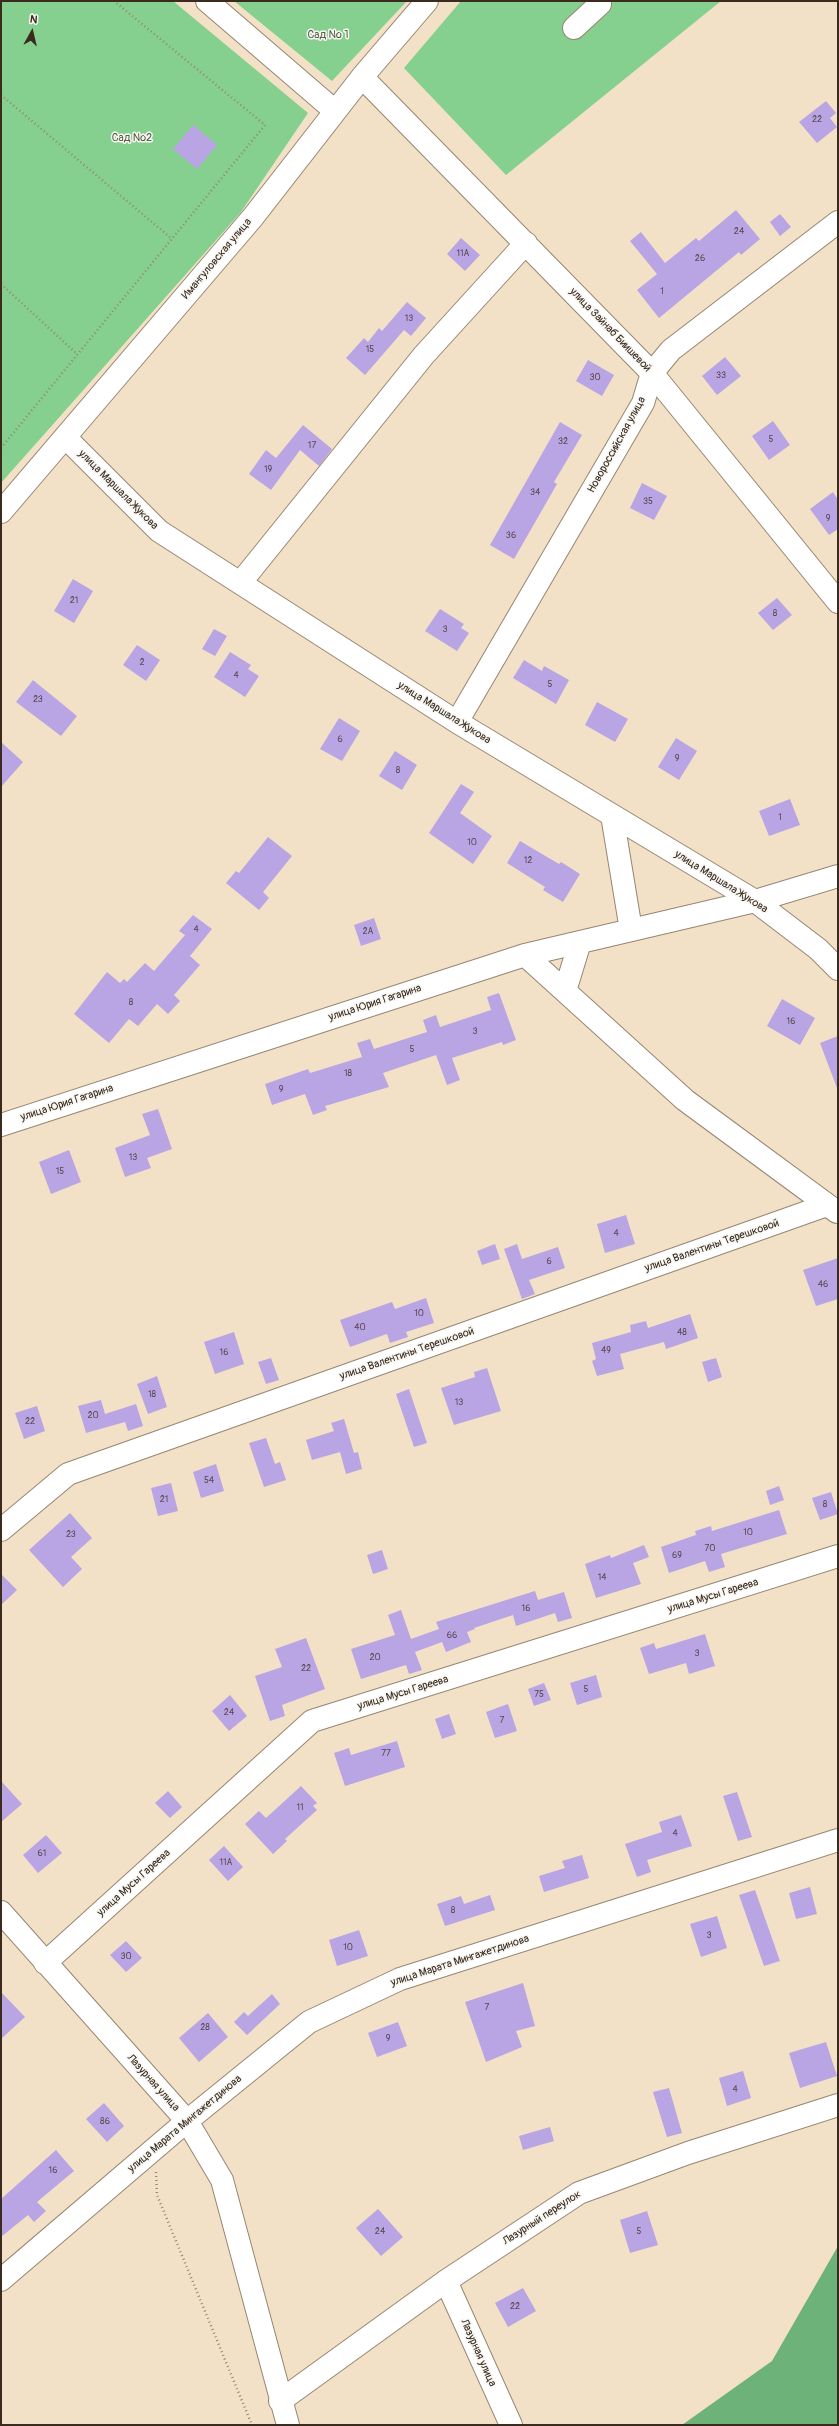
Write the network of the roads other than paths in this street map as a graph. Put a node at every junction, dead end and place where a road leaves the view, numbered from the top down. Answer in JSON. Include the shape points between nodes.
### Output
{"nodes":[{"id":1,"x":207,"y":1,"type":"edge"},
{"id":2,"x":427,"y":1,"type":"edge"},
{"id":3,"x":597,"y":1,"type":"edge"},
{"id":4,"x":574,"y":28,"type":"dead end"},
{"id":5,"x":362,"y":77,"type":"junction"},
{"id":6,"x":335,"y":111,"type":"junction"},
{"id":7,"x":838,"y":222,"type":"edge"},
{"id":8,"x":526,"y":243,"type":"junction"},
{"id":9,"x":652,"y":373,"type":"junction"},
{"id":10,"x":65,"y":437,"type":"junction"},
{"id":11,"x":1,"y":512,"type":"edge"},
{"id":12,"x":241,"y":582,"type":"junction"},
{"id":13,"x":838,"y":602,"type":"edge"},
{"id":14,"x":457,"y":722,"type":"junction"},
{"id":15,"x":612,"y":816,"type":"junction"},
{"id":16,"x":838,"y":876,"type":"edge"},
{"id":17,"x":755,"y":901,"type":"junction"},
{"id":18,"x":631,"y":930,"type":"junction"},
{"id":19,"x":580,"y":942,"type":"junction"},
{"id":20,"x":525,"y":955,"type":"junction"},
{"id":21,"x":838,"y":969,"type":"edge"},
{"id":22,"x":565,"y":991,"type":"junction"},
{"id":23,"x":1,"y":1125,"type":"edge"},
{"id":24,"x":833,"y":1209,"type":"edge"},
{"id":25,"x":1,"y":1530,"type":"edge"},
{"id":26,"x":838,"y":1556,"type":"edge"},
{"id":27,"x":838,"y":1840,"type":"edge"},
{"id":28,"x":1,"y":1912,"type":"edge"},
{"id":29,"x":45,"y":1963,"type":"junction"},
{"id":30,"x":838,"y":2105,"type":"edge"},
{"id":31,"x":187,"y":2121,"type":"junction"},
{"id":32,"x":1,"y":2280,"type":"edge"},
{"id":33,"x":446,"y":2281,"type":"junction"},
{"id":34,"x":280,"y":2401,"type":"junction"},
{"id":35,"x":288,"y":2425,"type":"edge"},
{"id":36,"x":511,"y":2425,"type":"edge"}],
"edges":[{"from":1,"to":6,"type":"street"},
{"from":2,"to":5,"type":"street","name":"Имангуловская улица"},
{"from":3,"to":4,"type":"street","via":[[600,4]]},
{"from":5,"to":6,"type":"street","name":"Имангуловская улица"},
{"from":5,"to":8,"type":"street","name":"улица Зайнаб Биишевой"},
{"from":6,"to":10,"type":"street","name":"Имангуловская улица","via":[[253,216]]},
{"from":7,"to":9,"type":"street","name":"Новороссийская улица","via":[[670,350]]},
{"from":8,"to":9,"type":"street","name":"улица Зайнаб Биишевой"},
{"from":8,"to":12,"type":"street","via":[[424,355]]},
{"from":9,"to":13,"type":"street","name":"улица Зайнаб Биишевой"},
{"from":9,"to":14,"type":"street","name":"Новороссийская улица","via":[[644,403]]},
{"from":10,"to":11,"type":"street","name":"Имангуловская улица"},
{"from":10,"to":12,"type":"street","name":"улица Маршала Жукова","via":[[159,531]]},
{"from":12,"to":14,"type":"street","name":"улица Маршала Жукова"},
{"from":14,"to":15,"type":"street","name":"улица Маршала Жукова"},
{"from":15,"to":17,"type":"street","name":"улица Маршала Жукова"},
{"from":15,"to":18,"type":"street"},
{"from":16,"to":17,"type":"street","name":"улица Юрия Гагарина"},
{"from":17,"to":18,"type":"street","name":"улица Юрия Гагарина"},
{"from":17,"to":21,"type":"street","name":"улица Маршала Жукова","via":[[818,949]]},
{"from":18,"to":19,"type":"street","name":"улица Юрия Гагарина"},
{"from":19,"to":20,"type":"street","name":"улица Юрия Гагарина"},
{"from":19,"to":22,"type":"street"},
{"from":20,"to":22,"type":"street"},
{"from":20,"to":23,"type":"street","name":"улица Юрия Гагарина"},
{"from":22,"to":24,"type":"street","via":[[685,1100]]},
{"from":24,"to":25,"type":"street","name":"улица Валентины Терешковой","via":[[68,1474]]},
{"from":26,"to":29,"type":"street","name":"улица Мусы Гареева","via":[[312,1721]]},
{"from":27,"to":31,"type":"street","name":"улица Марата Мингажетдинова","via":[[400,1979],[309,2022]]},
{"from":28,"to":29,"type":"street","name":"Лазурная улица"},
{"from":29,"to":31,"type":"street","name":"Лазурная улица"},
{"from":30,"to":33,"type":"street","name":"Лазурный переулок","via":[[688,2153],[579,2193]]},
{"from":31,"to":32,"type":"street","name":"улица Марата Мингажетдинова"},
{"from":31,"to":34,"type":"street","name":"Лазурная улица","via":[[222,2180]]},
{"from":33,"to":34,"type":"street","name":"Лазурный переулок"},
{"from":33,"to":36,"type":"street","name":"Лазурная улица"},
{"from":34,"to":35,"type":"street","name":"Лазурная улица"}]}
